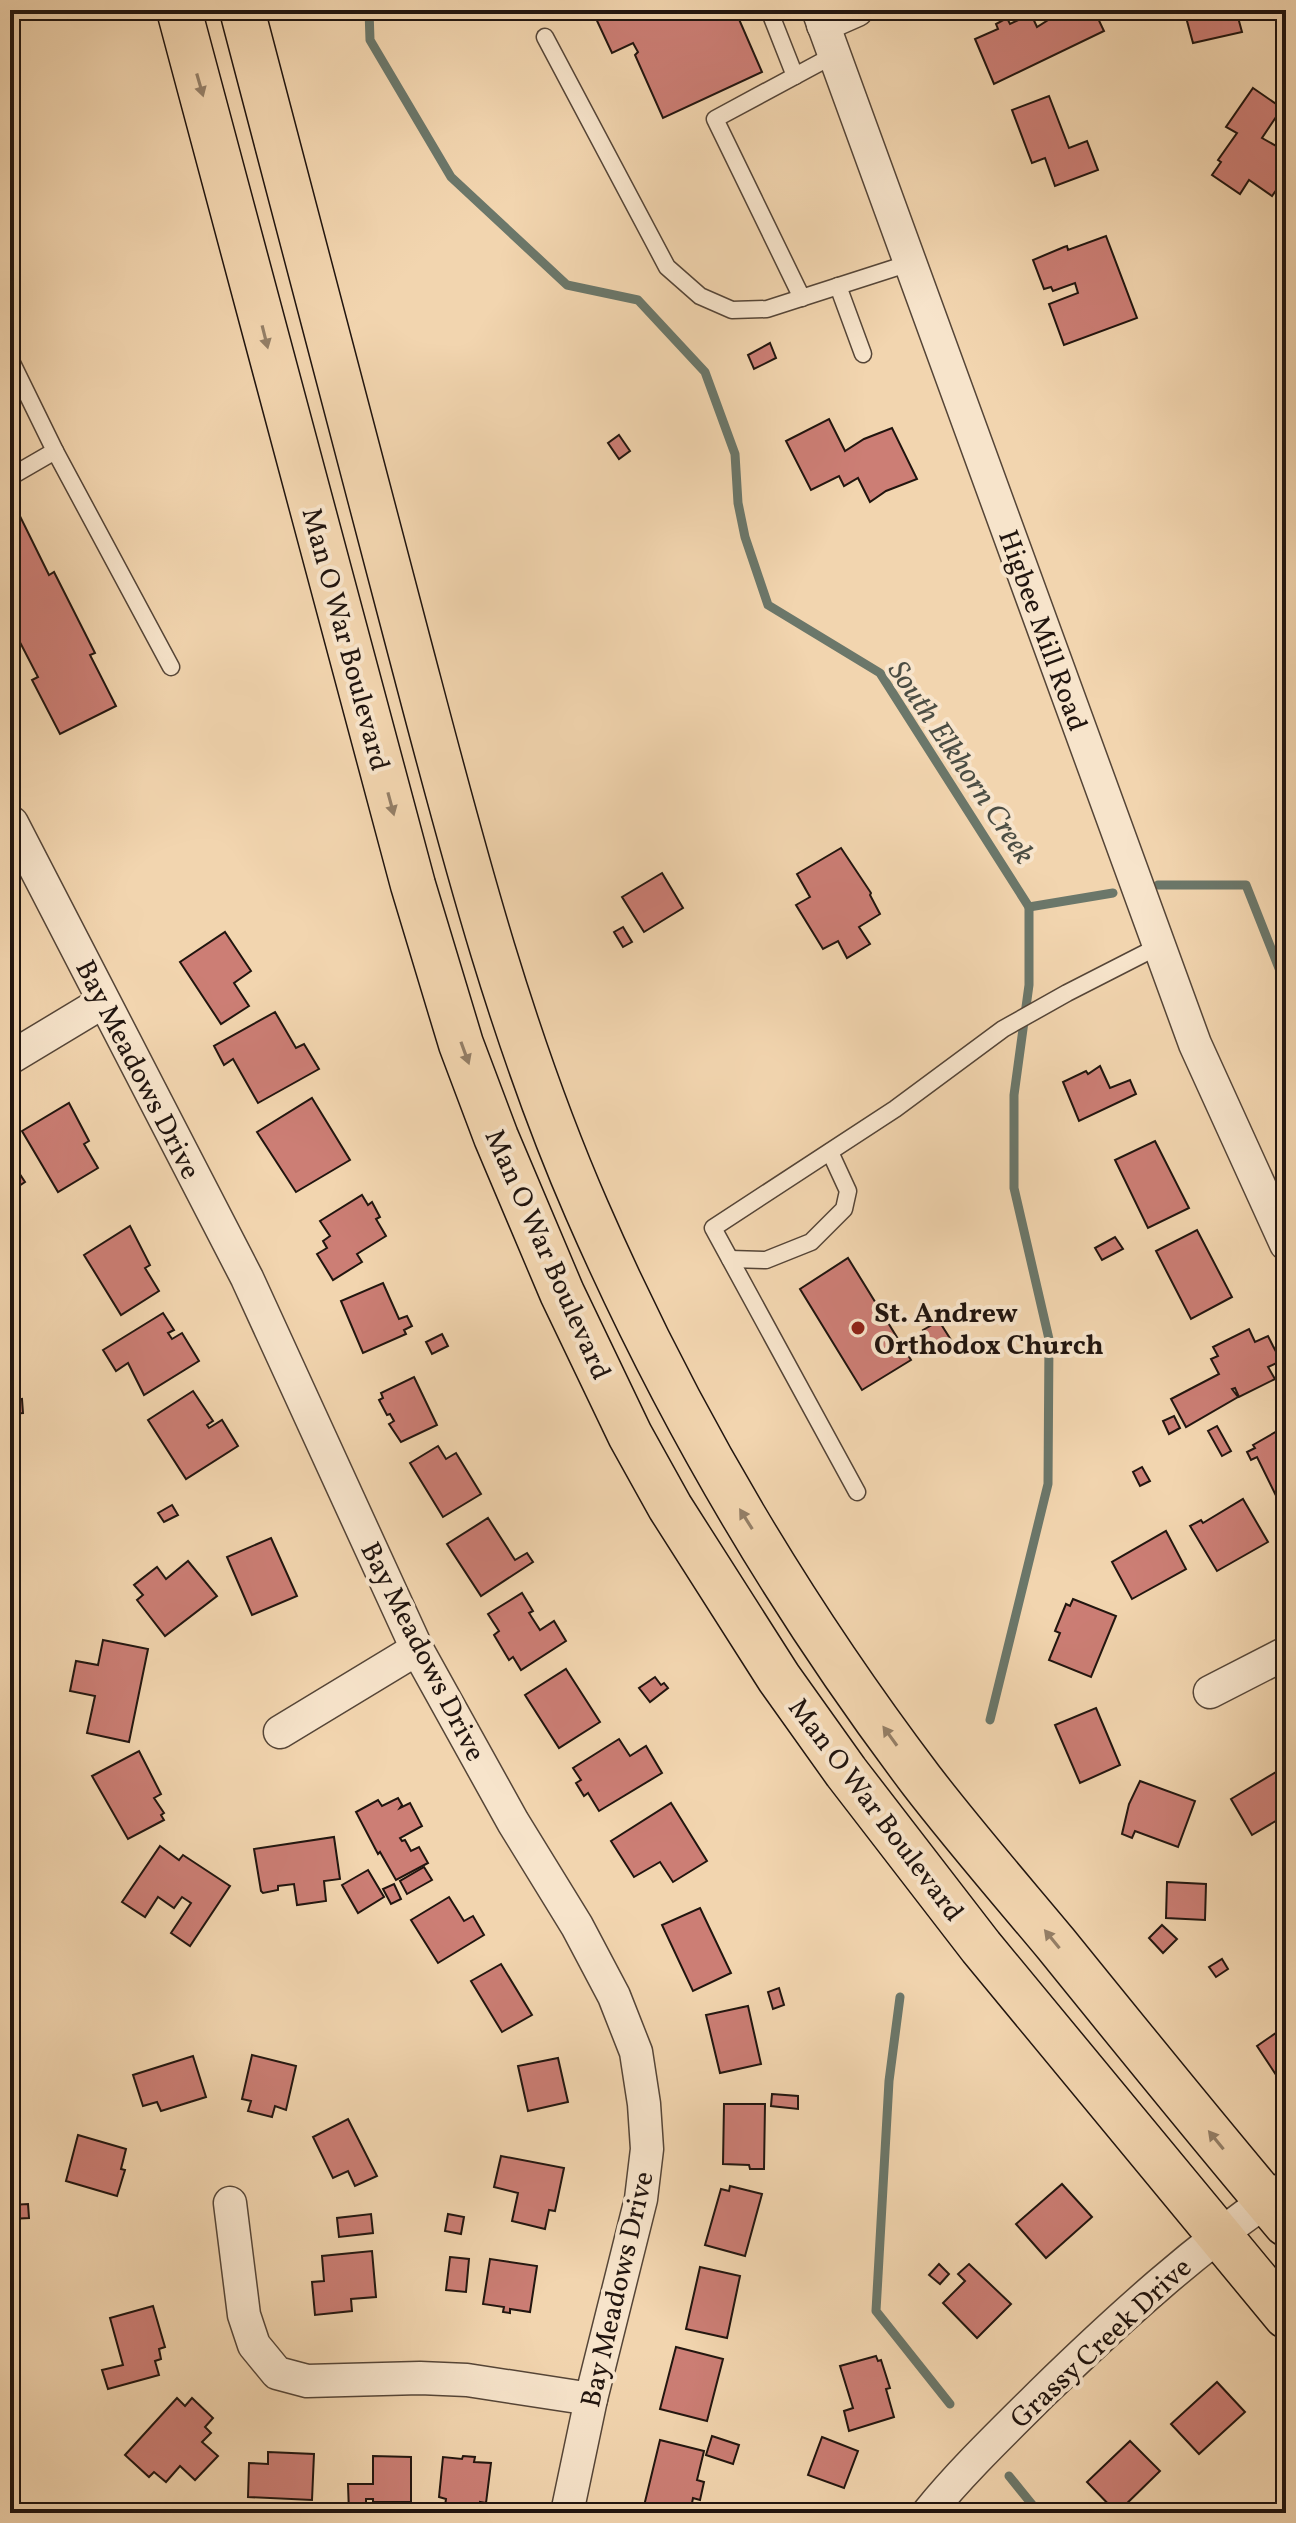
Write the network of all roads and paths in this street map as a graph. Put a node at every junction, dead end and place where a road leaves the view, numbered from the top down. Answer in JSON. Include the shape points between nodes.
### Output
{"nodes":[{"id":1,"x":179,"y":10,"type":"edge"},
{"id":2,"x":242,"y":10,"type":"edge"},
{"id":3,"x":769,"y":10,"type":"edge"},
{"id":4,"x":857,"y":10,"type":"edge"},
{"id":5,"x":821,"y":17,"type":"edge"},
{"id":6,"x":545,"y":37,"type":"dead end"},
{"id":7,"x":834,"y":55,"type":"junction"},
{"id":8,"x":795,"y":76,"type":"junction"},
{"id":9,"x":910,"y":263,"type":"junction"},
{"id":10,"x":838,"y":286,"type":"junction"},
{"id":11,"x":802,"y":298,"type":"junction"},
{"id":12,"x":863,"y":354,"type":"dead end"},
{"id":13,"x":10,"y":359,"type":"edge"},
{"id":14,"x":55,"y":451,"type":"junction"},
{"id":15,"x":10,"y":477,"type":"edge"},
{"id":16,"x":171,"y":667,"type":"dead end"},
{"id":17,"x":12,"y":823,"type":"edge"},
{"id":18,"x":1159,"y":946,"type":"junction"},
{"id":19,"x":103,"y":1002,"type":"junction"},
{"id":20,"x":10,"y":1058,"type":"edge"},
{"id":21,"x":830,"y":1152,"type":"junction"},
{"id":22,"x":1286,"y":1244,"type":"edge"},
{"id":23,"x":730,"y":1259,"type":"junction"},
{"id":24,"x":857,"y":1492,"type":"dead end"},
{"id":25,"x":417,"y":1649,"type":"junction"},
{"id":26,"x":1286,"y":1653,"type":"edge"},
{"id":27,"x":1210,"y":1692,"type":"dead end"},
{"id":28,"x":280,"y":1732,"type":"dead end"},
{"id":29,"x":230,"y":2203,"type":"dead end"},
{"id":30,"x":1279,"y":2204,"type":"edge"},
{"id":31,"x":1218,"y":2237,"type":"junction"},
{"id":32,"x":1286,"y":2316,"type":"edge"},
{"id":33,"x":591,"y":2399,"type":"junction"},
{"id":34,"x":567,"y":2513,"type":"edge"},
{"id":35,"x":928,"y":2513,"type":"edge"}],
"edges":[{"from":1,"to":31,"type":"main road","name":"Man O War Boulevard","one_way":true,"via":[[413,885],[466,1057],[562,1293],[670,1507],[779,1678],[981,1947]]},
{"from":30,"to":2,"type":"main road","name":"Man O War Boulevard","one_way":true,"via":[[922,1781],[859,1693],[737,1505],[587,1210],[505,989],[457,827]]},
{"from":3,"to":8,"type":"lane"},
{"from":4,"to":5,"type":"street"},
{"from":5,"to":7,"type":"street","name":"Higbee Mill Road"},
{"from":6,"to":11,"type":"lane","via":[[667,267],[700,296],[732,310],[767,309]]},
{"from":7,"to":8,"type":"lane"},
{"from":7,"to":9,"type":"street","name":"Higbee Mill Road"},
{"from":8,"to":11,"type":"lane","via":[[715,119]]},
{"from":9,"to":10,"type":"lane"},
{"from":9,"to":18,"type":"street","name":"Higbee Mill Road"},
{"from":10,"to":11,"type":"lane"},
{"from":10,"to":12,"type":"lane"},
{"from":13,"to":14,"type":"lane"},
{"from":14,"to":15,"type":"lane"},
{"from":14,"to":16,"type":"lane"},
{"from":17,"to":19,"type":"street","name":"Bay Meadows Drive"},
{"from":18,"to":21,"type":"lane","via":[[1003,1029]]},
{"from":18,"to":22,"type":"street","name":"Higbee Mill Road","via":[[1195,1044]]},
{"from":19,"to":20,"type":"street"},
{"from":19,"to":25,"type":"street","name":"Bay Meadows Drive","via":[[247,1278]]},
{"from":21,"to":23,"type":"lane","via":[[713,1228]]},
{"from":21,"to":23,"type":"lane","via":[[848,1191],[844,1209],[811,1242],[766,1260]]},
{"from":23,"to":24,"type":"lane"},
{"from":25,"to":28,"type":"street"},
{"from":25,"to":33,"type":"street","name":"Bay Meadows Drive","via":[[577,1926],[636,2052],[647,2149],[641,2199]]},
{"from":26,"to":27,"type":"street"},
{"from":29,"to":33,"type":"street","via":[[244,2315],[254,2345],[277,2373],[307,2381],[467,2380]]},
{"from":30,"to":31,"type":"street","name":"Grassy Creek Drive"},
{"from":31,"to":32,"type":"main road","name":"Man O War Boulevard"},
{"from":31,"to":35,"type":"street","name":"Grassy Creek Drive","via":[[1094,2341],[958,2476]]},
{"from":33,"to":34,"type":"street","name":"Bay Meadows Drive"}]}
